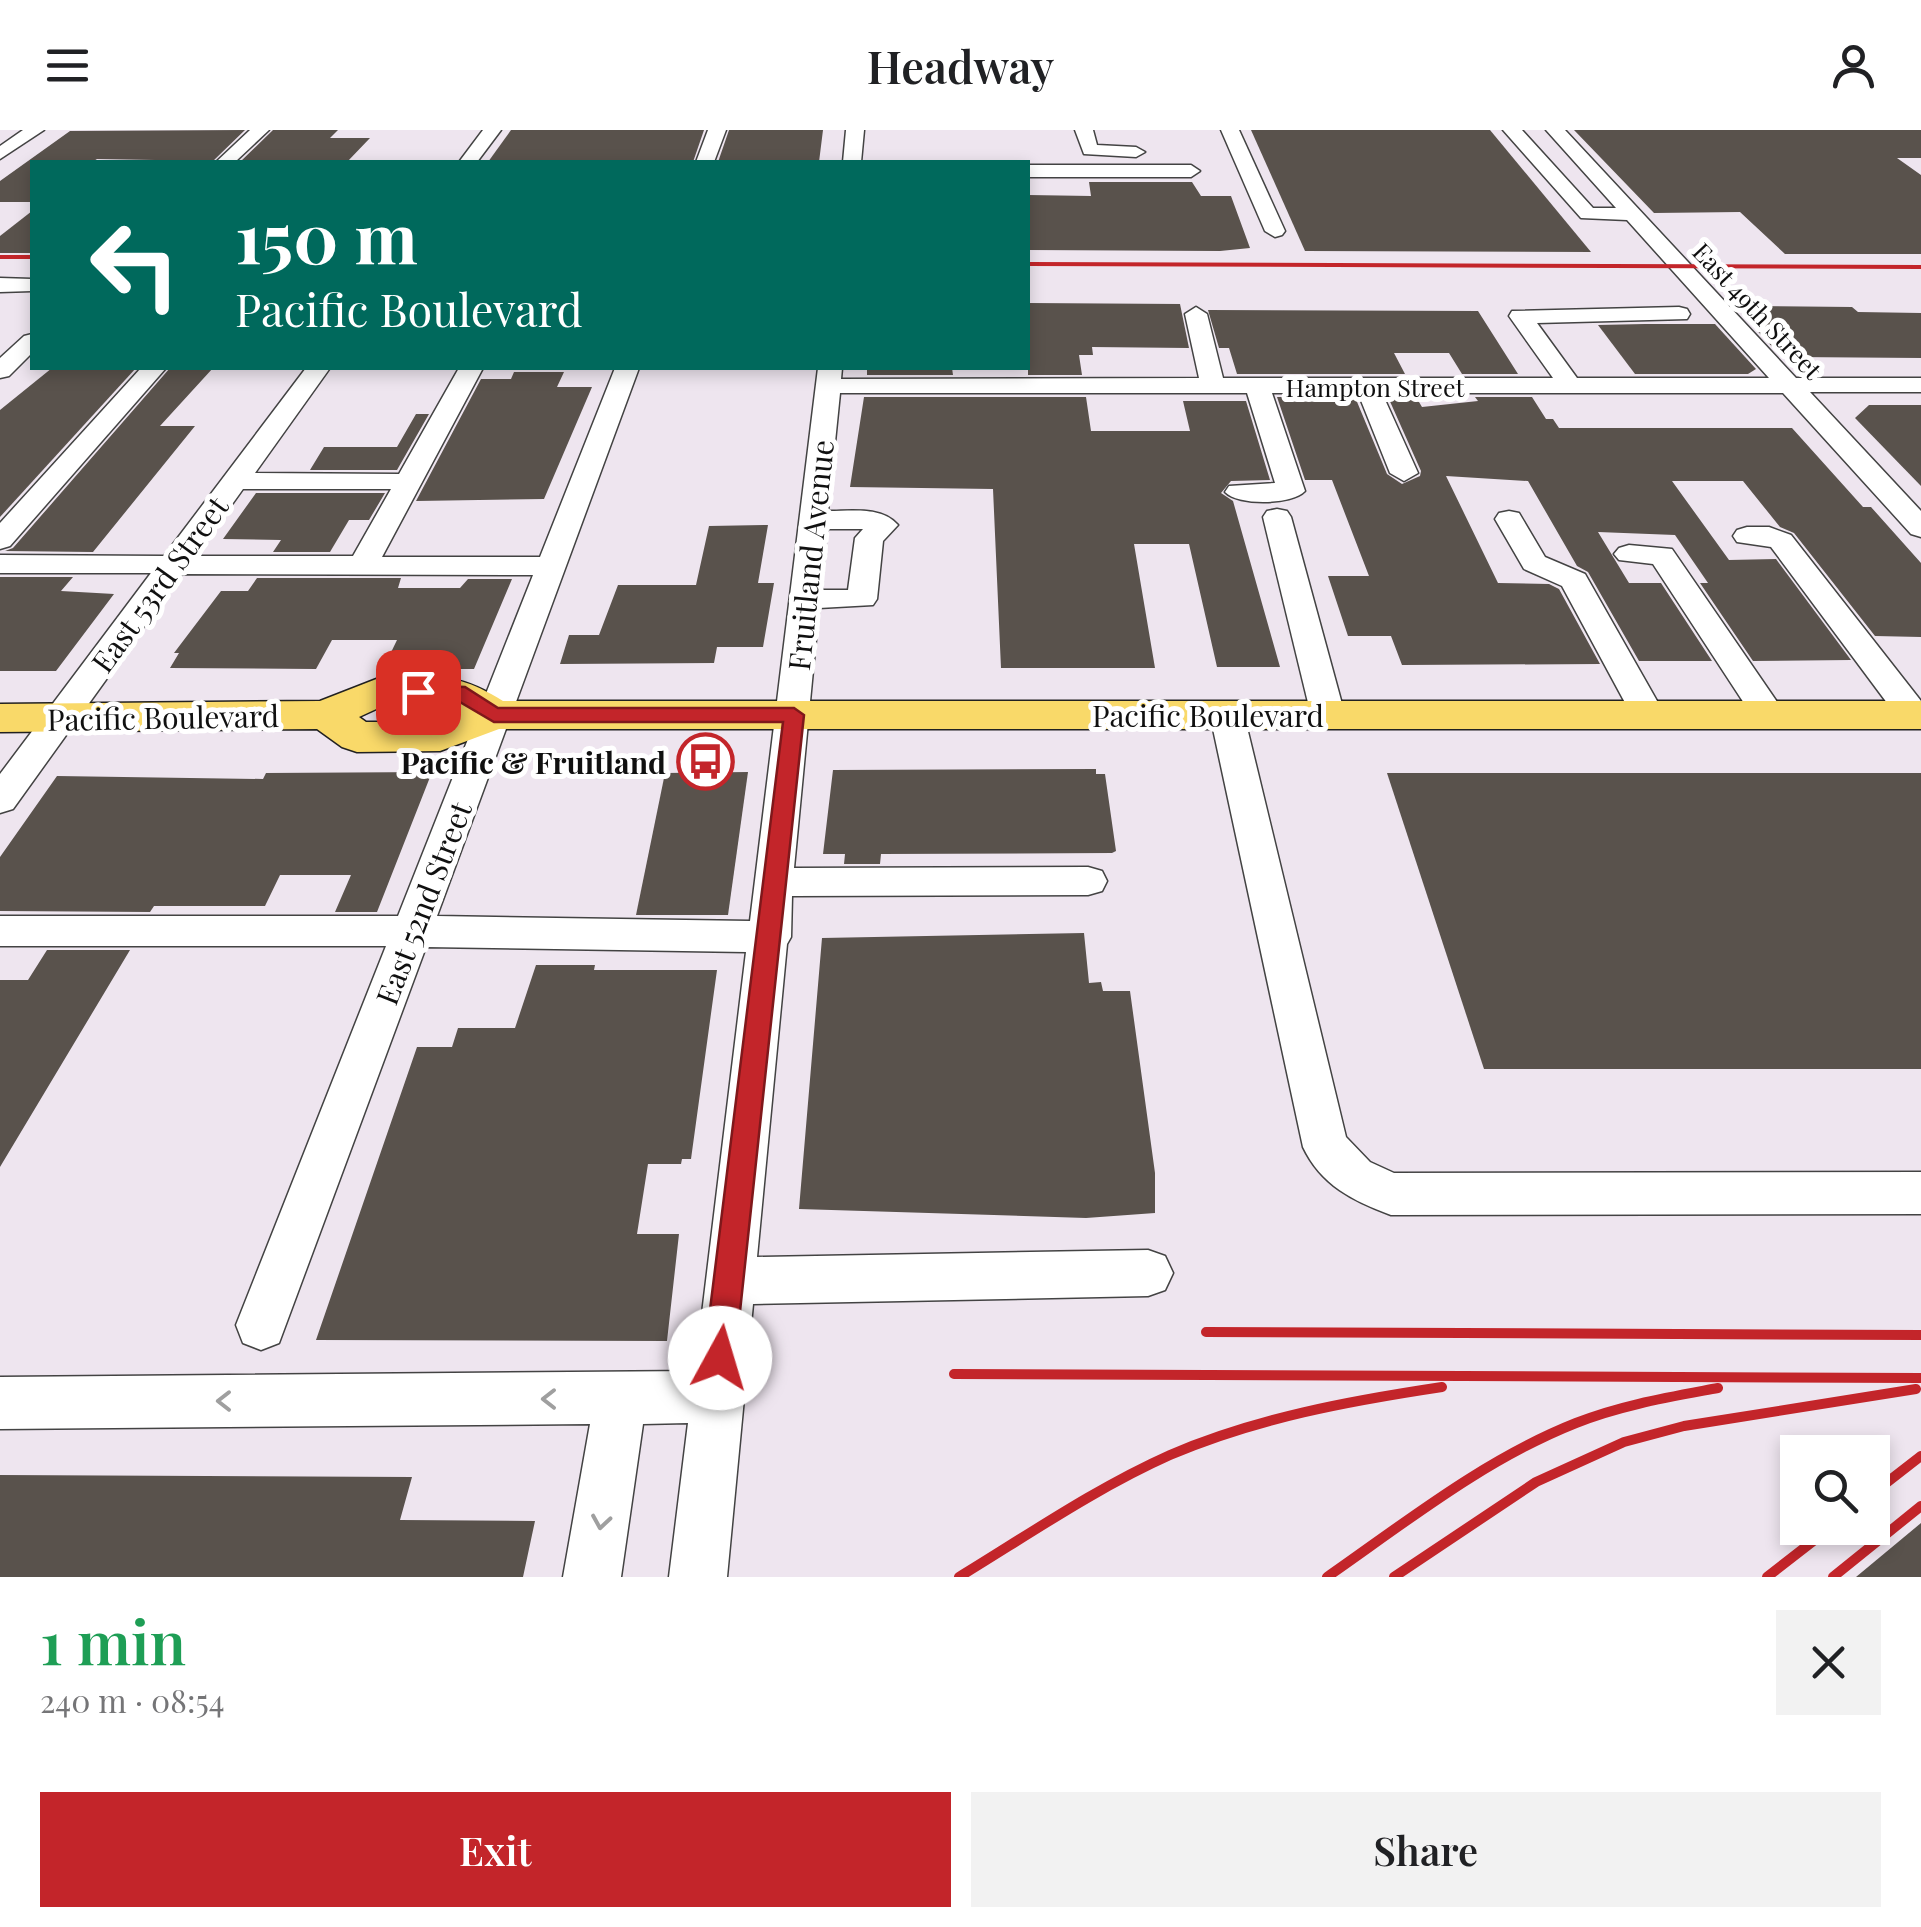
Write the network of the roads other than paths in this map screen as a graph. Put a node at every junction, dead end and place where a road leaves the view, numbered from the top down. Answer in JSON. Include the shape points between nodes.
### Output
{"nodes":[{"id":1,"x":35,"y":130,"type":"edge"},
{"id":2,"x":260,"y":130,"type":"edge"},
{"id":3,"x":492,"y":130,"type":"edge"},
{"id":4,"x":717,"y":130,"type":"edge"},
{"id":5,"x":855,"y":130,"type":"edge"},
{"id":6,"x":1084,"y":130,"type":"edge"},
{"id":7,"x":1230,"y":130,"type":"edge"},
{"id":8,"x":1512,"y":130,"type":"edge"},
{"id":9,"x":1554,"y":130,"type":"edge"},
{"id":10,"x":0,"y":154,"type":"edge"},
{"id":11,"x":1580,"y":157,"type":"junction"},
{"id":12,"x":1538,"y":158,"type":"junction"},
{"id":13,"x":227,"y":160,"type":"edge"},
{"id":14,"x":470,"y":160,"type":"edge"},
{"id":15,"x":706,"y":160,"type":"edge"},
{"id":16,"x":852,"y":160,"type":"edge"},
{"id":17,"x":1030,"y":171,"type":"edge"},
{"id":18,"x":1632,"y":214,"type":"junction"},
{"id":19,"x":1275,"y":231,"type":"dead end"},
{"id":20,"x":0,"y":285,"type":"edge"},
{"id":21,"x":30,"y":285,"type":"edge"},
{"id":22,"x":1196,"y":314,"type":"dead end"},
{"id":23,"x":1680,"y":314,"type":"dead end"},
{"id":24,"x":30,"y":343,"type":"edge"},
{"id":25,"x":1030,"y":366,"type":"edge"},
{"id":26,"x":152,"y":370,"type":"edge"},
{"id":27,"x":317,"y":370,"type":"edge"},
{"id":28,"x":471,"y":370,"type":"edge"},
{"id":29,"x":626,"y":370,"type":"edge"},
{"id":30,"x":0,"y":371,"type":"edge"},
{"id":31,"x":829,"y":377,"type":"edge"},
{"id":32,"x":991,"y":377,"type":"edge"},
{"id":33,"x":1790,"y":385,"type":"junction"},
{"id":34,"x":1921,"y":385,"type":"edge"},
{"id":35,"x":1082,"y":386,"type":"junction"},
{"id":36,"x":1213,"y":386,"type":"junction"},
{"id":37,"x":1257,"y":386,"type":"junction"},
{"id":38,"x":1367,"y":386,"type":"junction"},
{"id":39,"x":1570,"y":386,"type":"junction"},
{"id":40,"x":1404,"y":473,"type":"dead end"},
{"id":41,"x":234,"y":481,"type":"junction"},
{"id":42,"x":393,"y":481,"type":"dead end"},
{"id":43,"x":1239,"y":492,"type":"dead end"},
{"id":44,"x":1277,"y":517,"type":"dead end"},
{"id":45,"x":1508,"y":519,"type":"dead end"},
{"id":46,"x":812,"y":520,"type":"junction"},
{"id":47,"x":1921,"y":528,"type":"edge"},
{"id":48,"x":1747,"y":536,"type":"dead end"},
{"id":49,"x":0,"y":540,"type":"edge"},
{"id":50,"x":1629,"y":554,"type":"dead end"},
{"id":51,"x":0,"y":564,"type":"edge"},
{"id":52,"x":362,"y":565,"type":"junction"},
{"id":53,"x":172,"y":566,"type":"junction"},
{"id":54,"x":552,"y":566,"type":"junction"},
{"id":55,"x":805,"y":599,"type":"junction"},
{"id":56,"x":494,"y":715,"type":"junction"},
{"id":57,"x":794,"y":715,"type":"junction"},
{"id":58,"x":1228,"y":715,"type":"junction"},
{"id":59,"x":1328,"y":715,"type":"junction"},
{"id":60,"x":1648,"y":715,"type":"junction"},
{"id":61,"x":1769,"y":715,"type":"junction"},
{"id":62,"x":1917,"y":715,"type":"edge"},
{"id":63,"x":0,"y":718,"type":"edge"},
{"id":64,"x":60,"y":718,"type":"junction"},
{"id":65,"x":0,"y":800,"type":"edge"},
{"id":66,"x":1088,"y":881,"type":"dead end"},
{"id":67,"x":775,"y":882,"type":"junction"},
{"id":68,"x":412,"y":931,"type":"junction"},
{"id":69,"x":0,"y":932,"type":"edge"},
{"id":70,"x":770,"y":936,"type":"junction"},
{"id":71,"x":1921,"y":1193,"type":"edge"},
{"id":72,"x":1148,"y":1273,"type":"dead end"},
{"id":73,"x":728,"y":1281,"type":"junction"},
{"id":74,"x":261,"y":1325,"type":"dead end"},
{"id":75,"x":620,"y":1398,"type":"junction"},
{"id":76,"x":716,"y":1398,"type":"junction"},
{"id":77,"x":0,"y":1402,"type":"edge"},
{"id":78,"x":592,"y":1577,"type":"edge"},
{"id":79,"x":698,"y":1577,"type":"edge"}],
"edges":[{"from":1,"to":10,"type":"street"},
{"from":2,"to":13,"type":"street"},
{"from":3,"to":14,"type":"street"},
{"from":4,"to":15,"type":"street"},
{"from":5,"to":16,"type":"street"},
{"from":6,"to":17,"type":"street","via":[[1090,150],[1190,162]]},
{"from":7,"to":19,"type":"street"},
{"from":8,"to":12,"type":"street"},
{"from":9,"to":11,"type":"street","name":"East 49th Street"},
{"from":11,"to":12,"type":"street"},
{"from":11,"to":18,"type":"street","name":"East 49th Street"},
{"from":12,"to":18,"type":"street","via":[[1588,214]]},
{"from":18,"to":33,"type":"street","name":"East 49th Street"},
{"from":20,"to":21,"type":"street"},
{"from":22,"to":36,"type":"street"},
{"from":23,"to":39,"type":"street","via":[[1520,316]]},
{"from":24,"to":30,"type":"street"},
{"from":25,"to":35,"type":"street","via":[[1078,366]]},
{"from":26,"to":49,"type":"street"},
{"from":27,"to":41,"type":"street","name":"East 53rd Street"},
{"from":28,"to":52,"type":"street"},
{"from":29,"to":54,"type":"street","name":"East 52nd Street"},
{"from":31,"to":32,"type":"street","name":"Hampton Street"},
{"from":31,"to":46,"type":"street","name":"Fruitland Avenue"},
{"from":32,"to":35,"type":"street","name":"Hampton Street"},
{"from":33,"to":34,"type":"street","name":"Hampton Street"},
{"from":33,"to":39,"type":"street","name":"Hampton Street"},
{"from":33,"to":47,"type":"street","name":"East 49th Street"},
{"from":35,"to":36,"type":"street","name":"Hampton Street"},
{"from":36,"to":37,"type":"street","name":"Hampton Street"},
{"from":37,"to":38,"type":"street","name":"Hampton Street"},
{"from":37,"to":43,"type":"street","via":[[1291,492]]},
{"from":38,"to":39,"type":"street","name":"Hampton Street"},
{"from":38,"to":40,"type":"street"},
{"from":41,"to":42,"type":"street"},
{"from":41,"to":53,"type":"street","name":"East 53rd Street"},
{"from":44,"to":59,"type":"street"},
{"from":45,"to":60,"type":"street","via":[[1534,563],[1574,580]]},
{"from":46,"to":55,"type":"street","name":"Fruitland Avenue"},
{"from":46,"to":55,"type":"street","via":[[884,525],[869,538],[862,598]]},
{"from":48,"to":62,"type":"street","via":[[1781,542]]},
{"from":50,"to":61,"type":"street","via":[[1662,554]]},
{"from":51,"to":53,"type":"street"},
{"from":52,"to":53,"type":"street"},
{"from":52,"to":54,"type":"street"},
{"from":53,"to":64,"type":"street","name":"East 53rd Street"},
{"from":54,"to":56,"type":"street","name":"East 52nd Street"},
{"from":55,"to":57,"type":"street","name":"Fruitland Avenue"},
{"from":56,"to":57,"type":"main road","name":"Pacific Boulevard"},
{"from":56,"to":64,"type":"main road","name":"Pacific Boulevard","via":[[440,736],[357,737],[326,715]]},
{"from":56,"to":68,"type":"street","name":"East 52nd Street"},
{"from":57,"to":58,"type":"main road","name":"Pacific Boulevard"},
{"from":57,"to":67,"type":"street","name":"Fruitland Avenue"},
{"from":58,"to":59,"type":"main road","name":"Pacific Boulevard"},
{"from":58,"to":71,"type":"street","via":[[1326,1147],[1354,1178],[1391,1194]]},
{"from":59,"to":60,"type":"main road","name":"Pacific Boulevard"},
{"from":60,"to":61,"type":"main road","name":"Pacific Boulevard"},
{"from":61,"to":62,"type":"main road","name":"Pacific Boulevard"},
{"from":63,"to":64,"type":"main road","name":"Pacific Boulevard"},
{"from":64,"to":65,"type":"street","name":"East 53rd Street"},
{"from":66,"to":67,"type":"street"},
{"from":67,"to":70,"type":"street","name":"Fruitland Avenue"},
{"from":68,"to":69,"type":"street"},
{"from":68,"to":70,"type":"street"},
{"from":68,"to":74,"type":"street","name":"East 52nd Street"},
{"from":70,"to":73,"type":"street","name":"Fruitland Avenue"},
{"from":72,"to":73,"type":"street"},
{"from":73,"to":76,"type":"street","name":"Fruitland Avenue"},
{"from":75,"to":76,"type":"street"},
{"from":75,"to":77,"type":"street","one_way":true},
{"from":75,"to":78,"type":"street","one_way":true},
{"from":76,"to":79,"type":"street","name":"Fruitland Avenue"}]}
